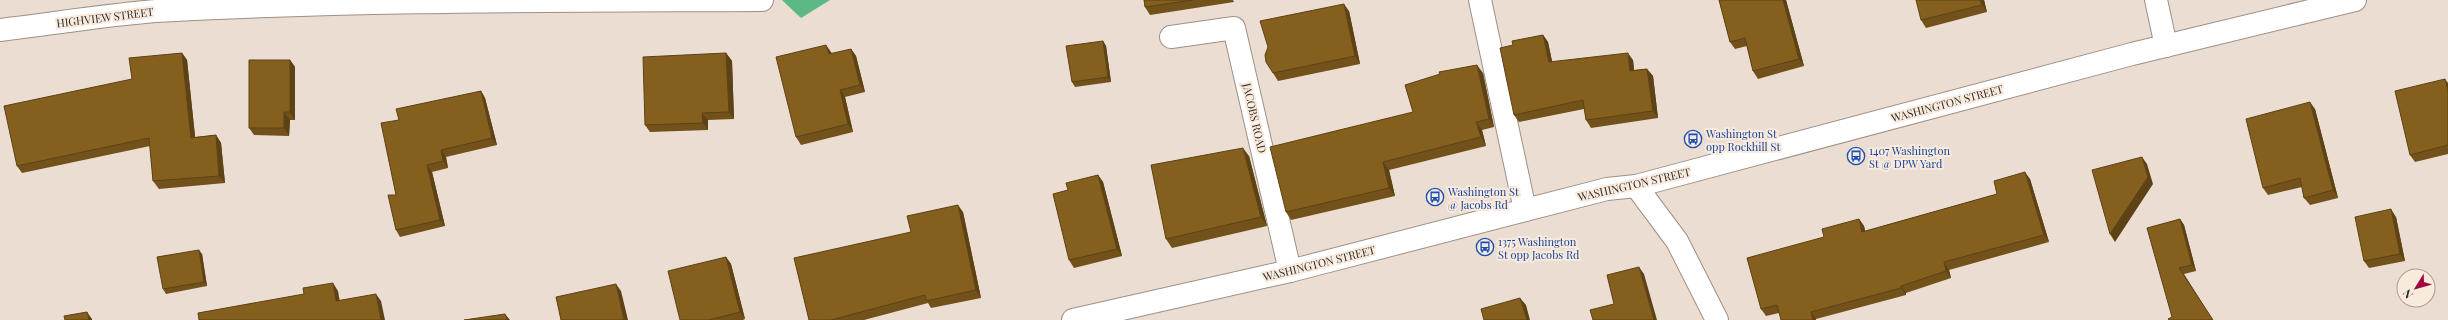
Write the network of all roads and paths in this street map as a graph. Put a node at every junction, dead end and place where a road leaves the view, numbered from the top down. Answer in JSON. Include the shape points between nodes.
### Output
{"nodes":[{"id":1,"x":762,"y":0,"type":"edge"},
{"id":2,"x":1480,"y":0,"type":"edge"},
{"id":3,"x":2156,"y":0,"type":"edge"},
{"id":4,"x":2355,"y":0,"type":"edge"},
{"id":5,"x":0,"y":30,"type":"edge"},
{"id":6,"x":1171,"y":37,"type":"dead end"},
{"id":7,"x":2166,"y":46,"type":"junction"},
{"id":8,"x":1636,"y":186,"type":"junction"},
{"id":9,"x":1525,"y":210,"type":"junction"},
{"id":10,"x":1290,"y":271,"type":"junction"},
{"id":11,"x":1073,"y":320,"type":"edge"},
{"id":12,"x":1717,"y":320,"type":"edge"}],
"edges":[{"from":1,"to":5,"type":"street","name":"HIGHVIEW STREET","via":[[404,1],[226,6],[154,11]]},
{"from":2,"to":9,"type":"street"},
{"from":3,"to":7,"type":"street"},
{"from":4,"to":7,"type":"street","name":"WASHINGTON STREET"},
{"from":6,"to":10,"type":"street","name":"JACOBS ROAD","via":[[1234,28]]},
{"from":7,"to":8,"type":"street","name":"WASHINGTON STREET"},
{"from":8,"to":9,"type":"street","name":"WASHINGTON STREET","via":[[1607,189]]},
{"from":8,"to":12,"type":"street","via":[[1677,241]]},
{"from":9,"to":10,"type":"street","name":"WASHINGTON STREET"},
{"from":10,"to":11,"type":"street","name":"WASHINGTON STREET"}]}
